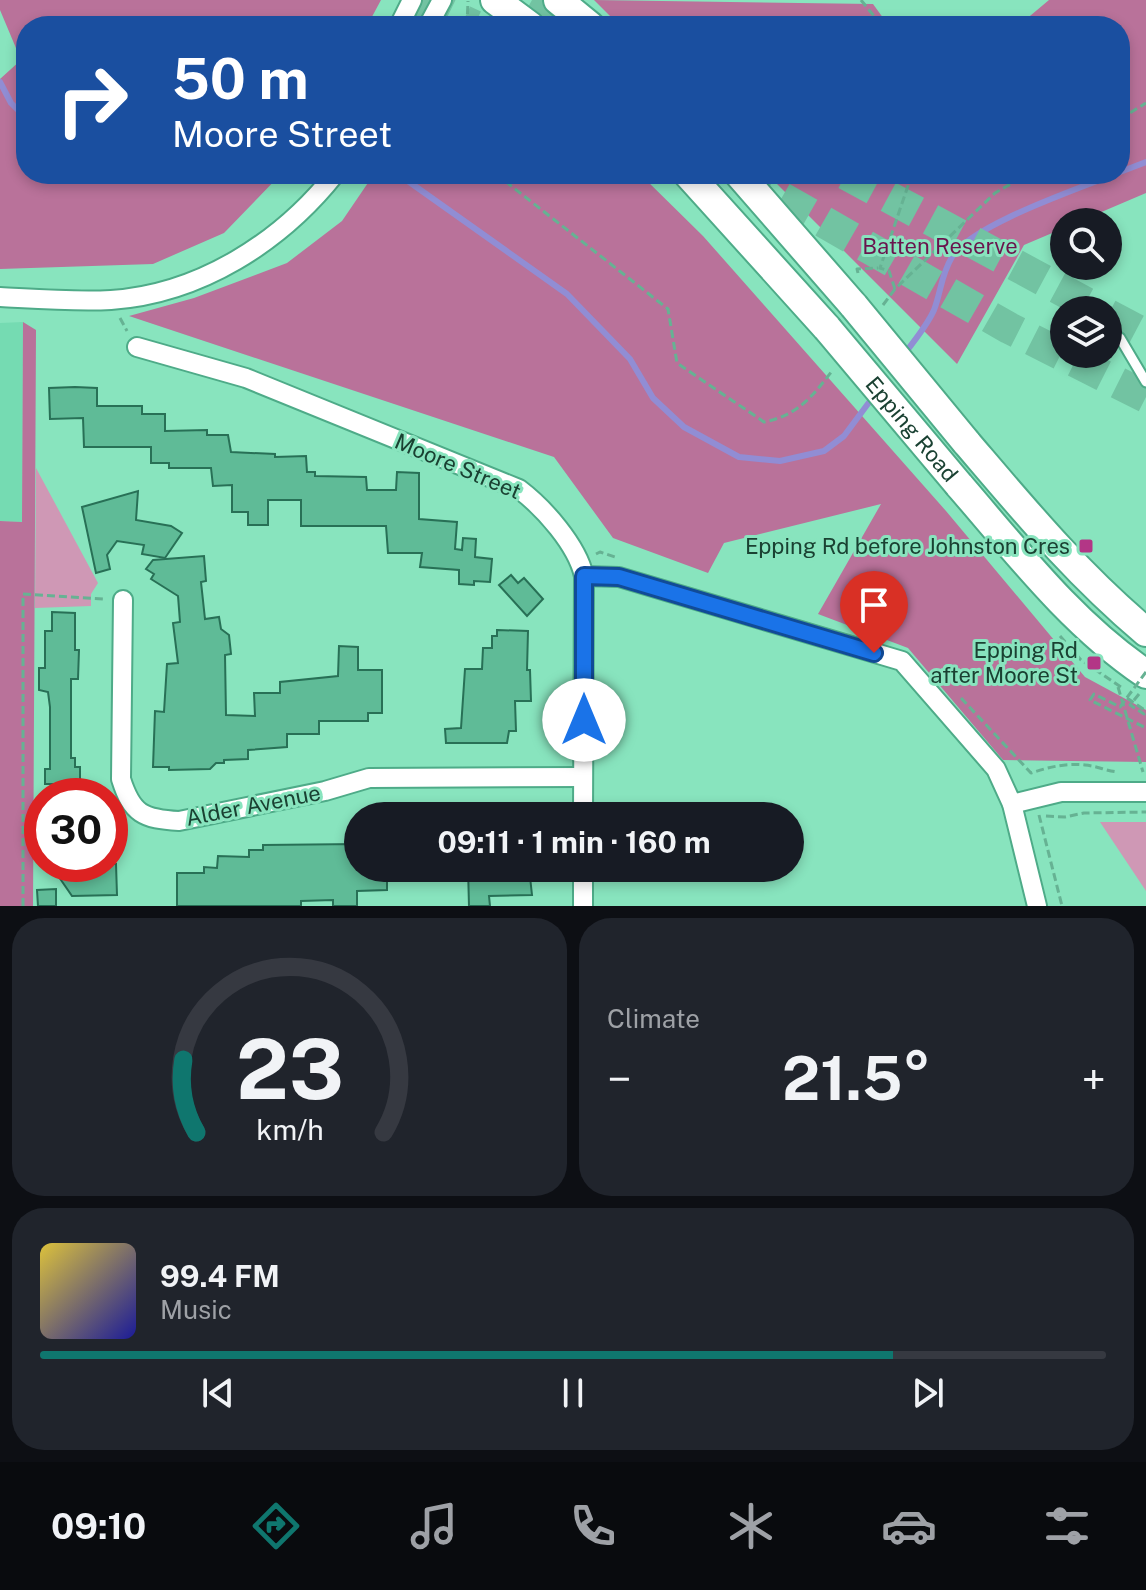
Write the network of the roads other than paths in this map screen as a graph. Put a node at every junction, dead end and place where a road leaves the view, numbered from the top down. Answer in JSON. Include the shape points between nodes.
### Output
{"nodes":[{"id":1,"x":495,"y":0,"type":"edge"},
{"id":2,"x":558,"y":0,"type":"edge"},
{"id":3,"x":517,"y":16,"type":"edge"},
{"id":4,"x":578,"y":16,"type":"edge"},
{"id":5,"x":326,"y":184,"type":"edge"},
{"id":6,"x":697,"y":184,"type":"edge"},
{"id":7,"x":749,"y":184,"type":"edge"},
{"id":8,"x":0,"y":297,"type":"edge"},
{"id":9,"x":1122,"y":341,"type":"edge"},
{"id":10,"x":137,"y":347,"type":"dead end"},
{"id":11,"x":1146,"y":382,"type":"edge"},
{"id":12,"x":584,"y":576,"type":"junction"},
{"id":13,"x":123,"y":600,"type":"road end"},
{"id":14,"x":1146,"y":632,"type":"edge"},
{"id":15,"x":1144,"y":680,"type":"edge"},
{"id":16,"x":583,"y":777,"type":"junction"},
{"id":17,"x":1146,"y":792,"type":"edge"},
{"id":18,"x":583,"y":802,"type":"edge"},
{"id":19,"x":1012,"y":804,"type":"junction"},
{"id":20,"x":584,"y":882,"type":"edge"},
{"id":21,"x":586,"y":905,"type":"edge"},
{"id":22,"x":1037,"y":906,"type":"edge"}],
"edges":[{"from":1,"to":3,"type":"main road"},
{"from":2,"to":4,"type":"main road"},
{"from":5,"to":8,"type":"street","via":[[271,239],[176,286],[112,300]]},
{"from":6,"to":15,"type":"main road","name":"Epping Road","bridge":true,"via":[[1053,595]]},
{"from":7,"to":14,"type":"main road","name":"Epping Road","bridge":true,"via":[[858,294],[966,442],[1058,550]]},
{"from":9,"to":11,"type":"lane"},
{"from":10,"to":12,"type":"street","name":"Moore Street","via":[[246,378],[519,489],[540,505],[581,562]]},
{"from":12,"to":16,"type":"street"},
{"from":12,"to":19,"type":"street","via":[[619,577],[902,661],[996,769]]},
{"from":13,"to":16,"type":"street","name":"Alder Avenue","via":[[121,779],[137,813],[179,821],[369,778]]},
{"from":16,"to":18,"type":"street"},
{"from":17,"to":19,"type":"street","via":[[1061,792]]},
{"from":19,"to":22,"type":"street"},
{"from":20,"to":21,"type":"street"}]}
